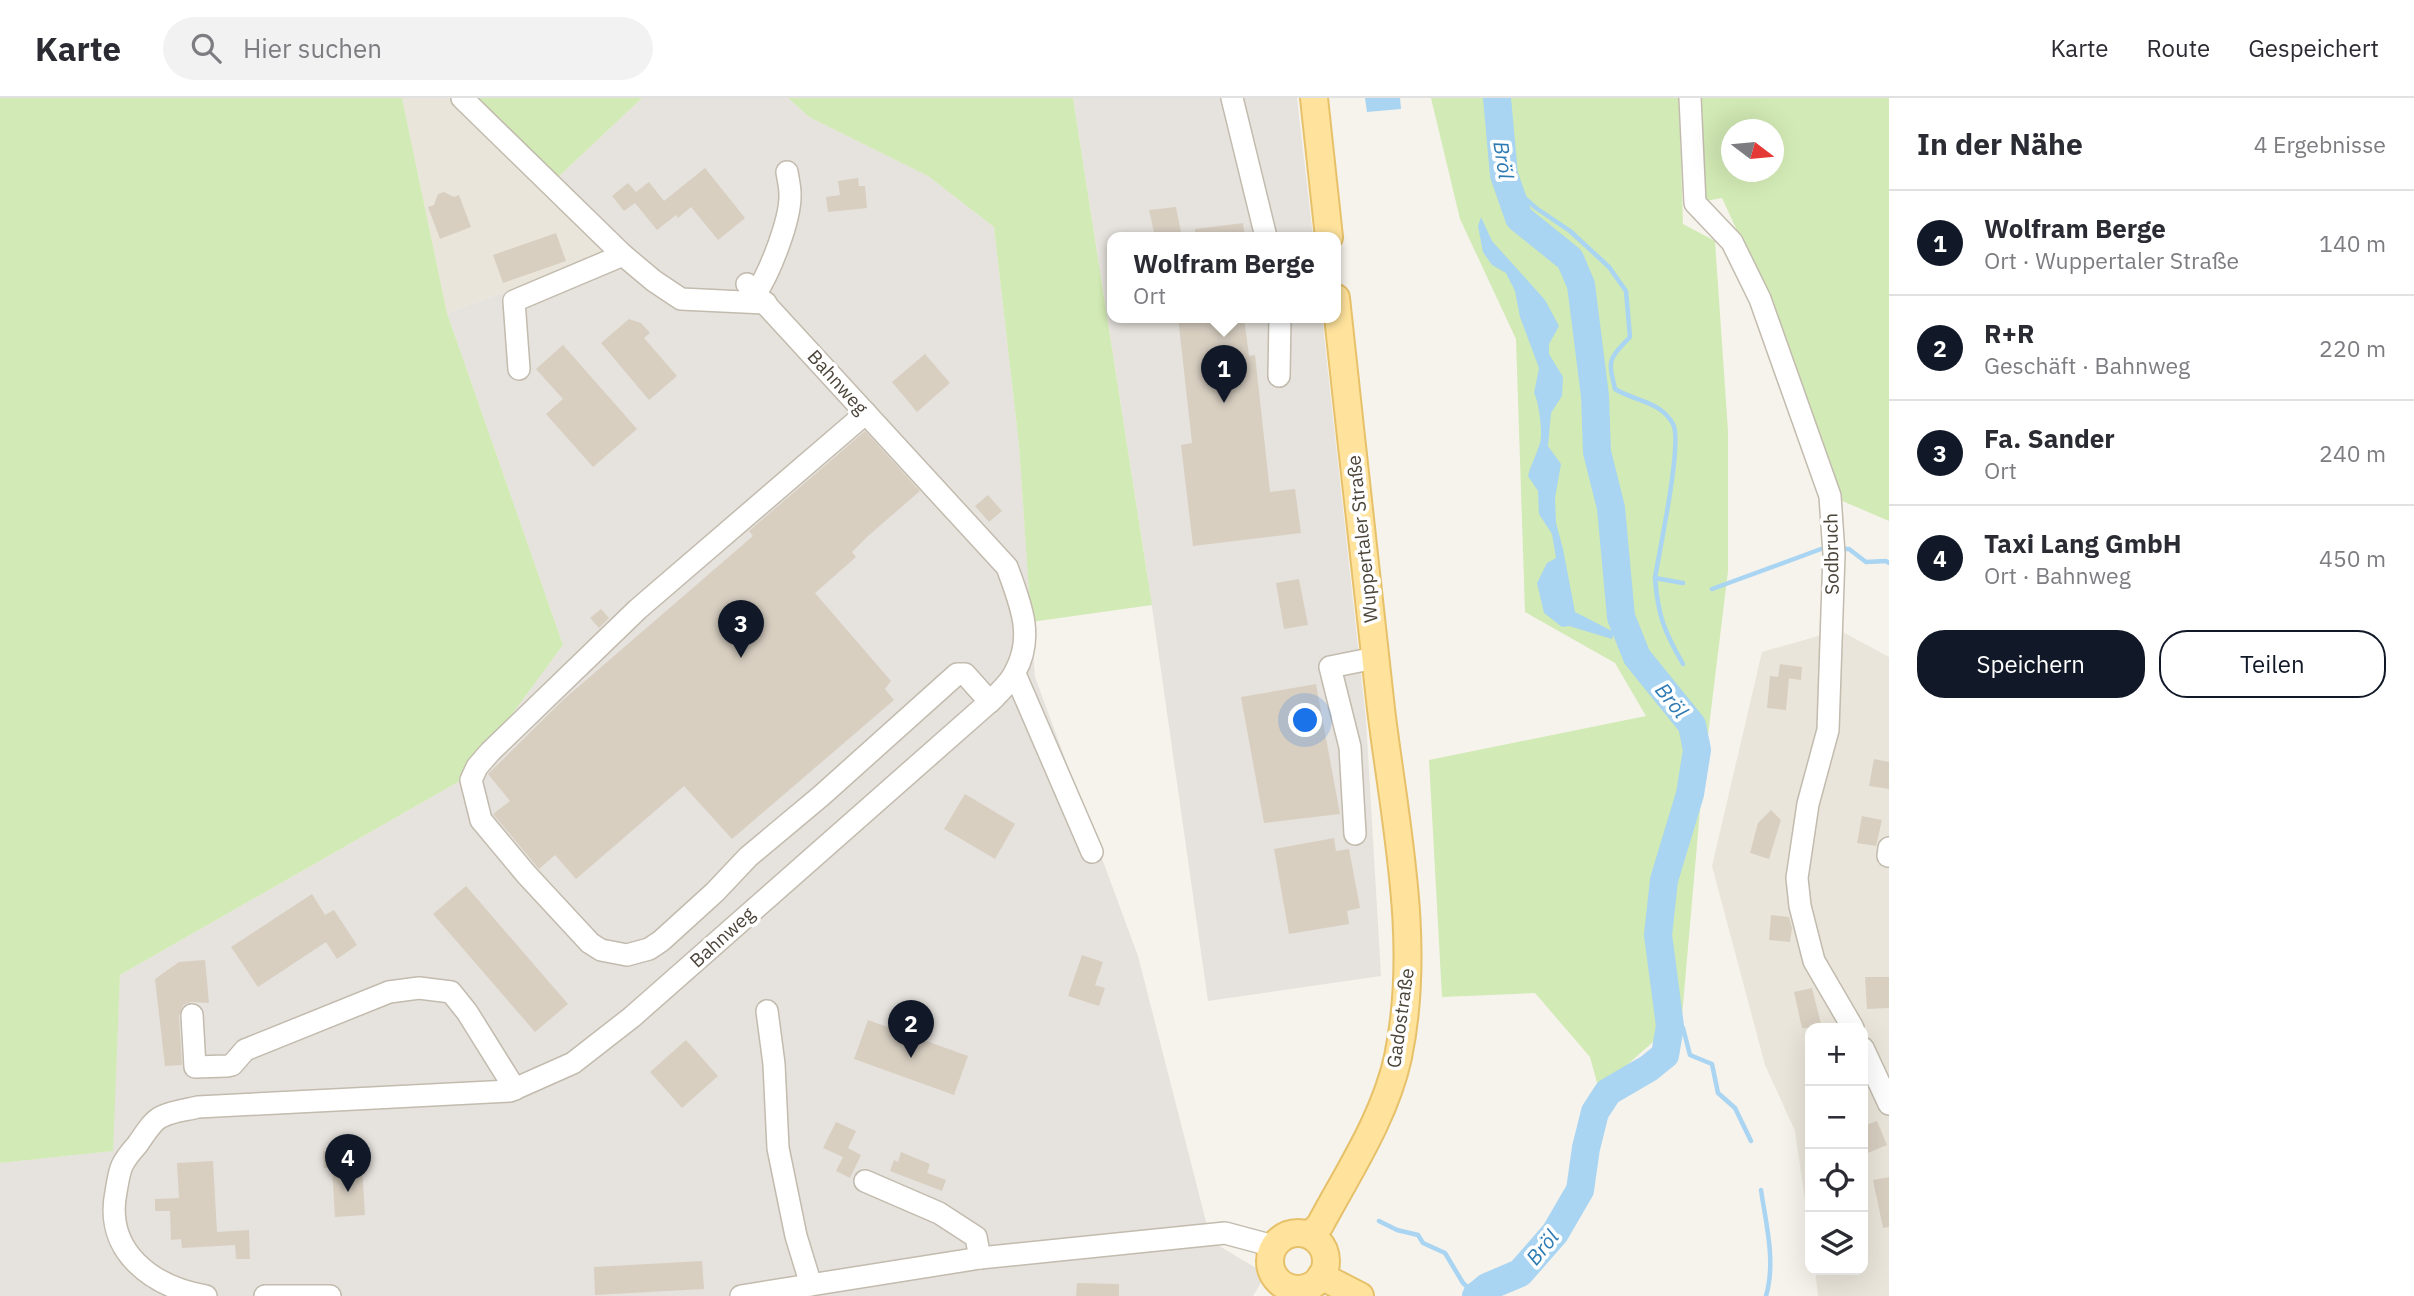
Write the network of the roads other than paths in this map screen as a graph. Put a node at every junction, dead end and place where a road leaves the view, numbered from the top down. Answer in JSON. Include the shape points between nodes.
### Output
{"nodes":[{"id":1,"x":462,"y":98,"type":"edge"},
{"id":2,"x":1232,"y":98,"type":"edge"},
{"id":3,"x":1314,"y":98,"type":"edge"},
{"id":4,"x":1690,"y":98,"type":"edge"},
{"id":5,"x":786,"y":172,"type":"dead end"},
{"id":6,"x":1265,"y":232,"type":"edge"},
{"id":7,"x":1328,"y":232,"type":"edge"},
{"id":8,"x":623,"y":255,"type":"junction"},
{"id":9,"x":756,"y":293,"type":"junction"},
{"id":10,"x":1280,"y":323,"type":"edge"},
{"id":11,"x":1339,"y":323,"type":"edge"},
{"id":12,"x":520,"y":369,"type":"dead end"},
{"id":13,"x":1279,"y":376,"type":"dead end"},
{"id":14,"x":866,"y":413,"type":"junction"},
{"id":15,"x":1375,"y":658,"type":"junction"},
{"id":16,"x":1015,"y":674,"type":"junction"},
{"id":17,"x":990,"y":702,"type":"junction"},
{"id":18,"x":1390,"y":780,"type":"joint"},
{"id":19,"x":1355,"y":834,"type":"dead end"},
{"id":20,"x":1092,"y":852,"type":"dead end"},
{"id":21,"x":767,"y":1011,"type":"dead end"},
{"id":22,"x":192,"y":1015,"type":"dead end"},
{"id":23,"x":1850,"y":1023,"type":"edge"},
{"id":24,"x":1868,"y":1059,"type":"edge"},
{"id":25,"x":515,"y":1089,"type":"junction"},
{"id":26,"x":1889,"y":1104,"type":"edge"},
{"id":27,"x":865,"y":1181,"type":"dead end"},
{"id":28,"x":1310,"y":1235,"type":"junction"},
{"id":29,"x":1272,"y":1249,"type":"junction"},
{"id":30,"x":980,"y":1258,"type":"junction"},
{"id":31,"x":1321,"y":1276,"type":"junction"},
{"id":32,"x":811,"y":1285,"type":"junction"},
{"id":33,"x":1279,"y":1290,"type":"edge"},
{"id":34,"x":206,"y":1296,"type":"edge"},
{"id":35,"x":265,"y":1296,"type":"edge"},
{"id":36,"x":330,"y":1296,"type":"edge"},
{"id":37,"x":741,"y":1296,"type":"edge"},
{"id":38,"x":1360,"y":1296,"type":"edge"}],
"edges":[{"from":1,"to":8,"type":"street"},
{"from":2,"to":6,"type":"street"},
{"from":3,"to":7,"type":"main road"},
{"from":4,"to":23,"type":"street","name":"Sodbruch","via":[[1695,203],[1732,242],[1760,299],[1830,496],[1834,554],[1828,730],[1808,804],[1797,878],[1814,961]]},
{"from":5,"to":9,"type":"street","via":[[790,196],[782,231],[767,277]]},
{"from":8,"to":9,"type":"street","via":[[681,299]]},
{"from":8,"to":12,"type":"street","via":[[514,301]]},
{"from":9,"to":14,"type":"street","name":"Bahnweg"},
{"from":10,"to":13,"type":"street"},
{"from":11,"to":15,"type":"main road","name":"Wuppertaler Straße"},
{"from":14,"to":16,"type":"street","name":"Bahnweg","via":[[1007,567],[1024,612],[1026,633]]},
{"from":14,"to":17,"type":"street","via":[[638,610],[483,759],[471,780],[481,820],[590,943],[613,953],[638,953],[661,941],[748,857],[957,674],[965,674]]},
{"from":15,"to":18,"type":"main road","name":"Wuppertaler Straße"},
{"from":15,"to":19,"type":"street","via":[[1330,667],[1350,747]]},
{"from":16,"to":17,"type":"street","name":"Bahnweg"},
{"from":16,"to":20,"type":"street"},
{"from":17,"to":25,"type":"street","name":"Bahnweg","via":[[632,1017],[573,1063]]},
{"from":18,"to":28,"type":"main road","name":"Gadostraße","via":[[1406,902],[1409,975],[1398,1057],[1374,1125]]},
{"from":21,"to":32,"type":"street","via":[[778,1148]]},
{"from":22,"to":25,"type":"street","via":[[195,1067],[227,1066],[245,1050],[389,992],[419,988],[451,992]]},
{"from":24,"to":26,"type":"street"},
{"from":25,"to":34,"type":"street","name":"Bahnweg","via":[[198,1107],[160,1117],[121,1163],[112,1210],[118,1236],[127,1254],[150,1277],[183,1292]]},
{"from":27,"to":30,"type":"street","via":[[939,1213],[976,1237]]},
{"from":28,"to":29,"type":"main road","via":[[1293,1233]]},
{"from":28,"to":31,"type":"main road","via":[[1325,1253]]},
{"from":29,"to":30,"type":"street","via":[[1225,1233]]},
{"from":29,"to":33,"type":"main road","via":[[1272,1272]]},
{"from":30,"to":32,"type":"street"},
{"from":31,"to":33,"type":"main road","via":[[1299,1289]]},
{"from":31,"to":38,"type":"main road"},
{"from":32,"to":37,"type":"street"},
{"from":35,"to":36,"type":"street"}]}
